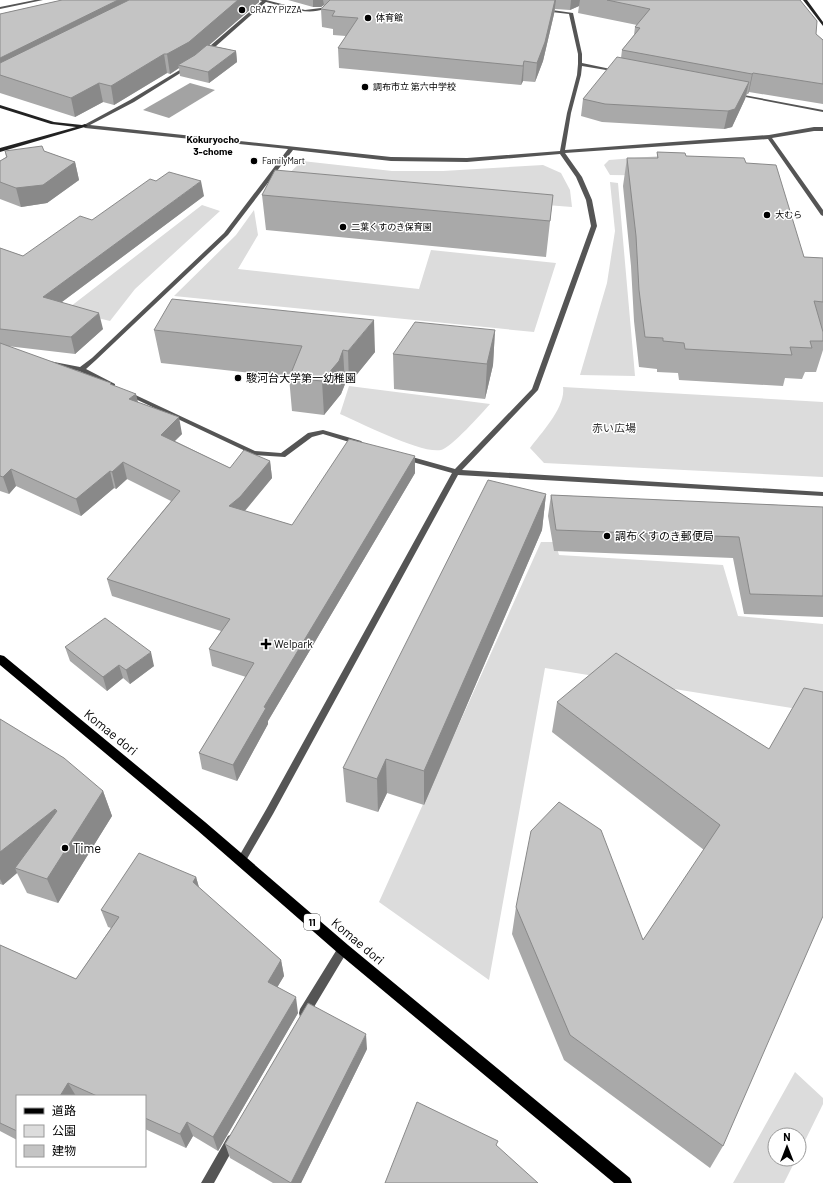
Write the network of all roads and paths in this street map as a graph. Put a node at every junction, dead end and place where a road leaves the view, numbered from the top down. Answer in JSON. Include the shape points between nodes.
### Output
{"nodes":[{"id":1,"x":42,"y":0,"type":"edge"},
{"id":2,"x":260,"y":0,"type":"edge"},
{"id":3,"x":339,"y":0,"type":"edge"},
{"id":4,"x":805,"y":0,"type":"edge"},
{"id":5,"x":265,"y":1,"type":"junction"},
{"id":6,"x":0,"y":8,"type":"edge"},
{"id":7,"x":806,"y":9,"type":"edge"},
{"id":8,"x":540,"y":10,"type":"edge"},
{"id":9,"x":578,"y":10,"type":"dead end"},
{"id":10,"x":813,"y":10,"type":"junction"},
{"id":11,"x":571,"y":13,"type":"junction"},
{"id":12,"x":823,"y":25,"type":"edge"},
{"id":13,"x":200,"y":58,"type":"edge"},
{"id":14,"x":194,"y":63,"type":"edge"},
{"id":15,"x":580,"y":64,"type":"junction"},
{"id":16,"x":627,"y":73,"type":"edge"},
{"id":17,"x":729,"y":93,"type":"edge"},
{"id":18,"x":0,"y":106,"type":"edge"},
{"id":19,"x":823,"y":111,"type":"edge"},
{"id":20,"x":823,"y":123,"type":"edge"},
{"id":21,"x":85,"y":126,"type":"junction"},
{"id":22,"x":814,"y":129,"type":"junction"},
{"id":23,"x":823,"y":129,"type":"edge"},
{"id":24,"x":768,"y":137,"type":"junction"},
{"id":25,"x":292,"y":148,"type":"junction"},
{"id":26,"x":0,"y":150,"type":"edge"},
{"id":27,"x":562,"y":153,"type":"junction"},
{"id":28,"x":823,"y":214,"type":"edge"},
{"id":29,"x":42,"y":362,"type":"edge"},
{"id":30,"x":81,"y":369,"type":"junction"},
{"id":31,"x":367,"y":445,"type":"edge"},
{"id":32,"x":396,"y":454,"type":"edge"},
{"id":33,"x":456,"y":472,"type":"junction"},
{"id":34,"x":823,"y":494,"type":"edge"},
{"id":35,"x":0,"y":659,"type":"edge"},
{"id":36,"x":241,"y":861,"type":"junction"},
{"id":37,"x":343,"y":949,"type":"junction"},
{"id":38,"x":297,"y":1026,"type":"edge"},
{"id":39,"x":238,"y":1128,"type":"edge"},
{"id":40,"x":207,"y":1183,"type":"edge"},
{"id":41,"x":625,"y":1183,"type":"edge"}],
"edges":[{"from":1,"to":6,"type":"street"},
{"from":2,"to":5,"type":"street"},
{"from":3,"to":5,"type":"street","via":[[322,9],[305,11]]},
{"from":4,"to":10,"type":"street"},
{"from":5,"to":13,"type":"street"},
{"from":7,"to":10,"type":"street"},
{"from":8,"to":11,"type":"street"},
{"from":9,"to":11,"type":"street"},
{"from":10,"to":12,"type":"street"},
{"from":11,"to":15,"type":"street"},
{"from":14,"to":21,"type":"street"},
{"from":15,"to":16,"type":"street"},
{"from":15,"to":27,"type":"street"},
{"from":17,"to":19,"type":"street"},
{"from":18,"to":21,"type":"street","via":[[53,123]]},
{"from":20,"to":22,"type":"street"},
{"from":21,"to":25,"type":"street"},
{"from":21,"to":26,"type":"street"},
{"from":22,"to":23,"type":"street"},
{"from":22,"to":24,"type":"street"},
{"from":24,"to":27,"type":"street"},
{"from":24,"to":28,"type":"street"},
{"from":25,"to":27,"type":"street","via":[[391,159],[467,160]]},
{"from":25,"to":30,"type":"street","via":[[226,234]]},
{"from":27,"to":33,"type":"street","via":[[584,188],[594,226],[535,390]]},
{"from":29,"to":30,"type":"street"},
{"from":30,"to":31,"type":"street","via":[[254,453],[282,456],[310,435],[323,432]]},
{"from":32,"to":33,"type":"street"},
{"from":33,"to":34,"type":"street"},
{"from":33,"to":36,"type":"street"},
{"from":35,"to":36,"type":"main road","name":"Komae dori","number":"11"},
{"from":36,"to":37,"type":"main road","name":"Komae dori","number":"11"},
{"from":37,"to":38,"type":"street"},
{"from":37,"to":41,"type":"main road","name":"Komae dori","number":"11"},
{"from":39,"to":40,"type":"street"}]}
